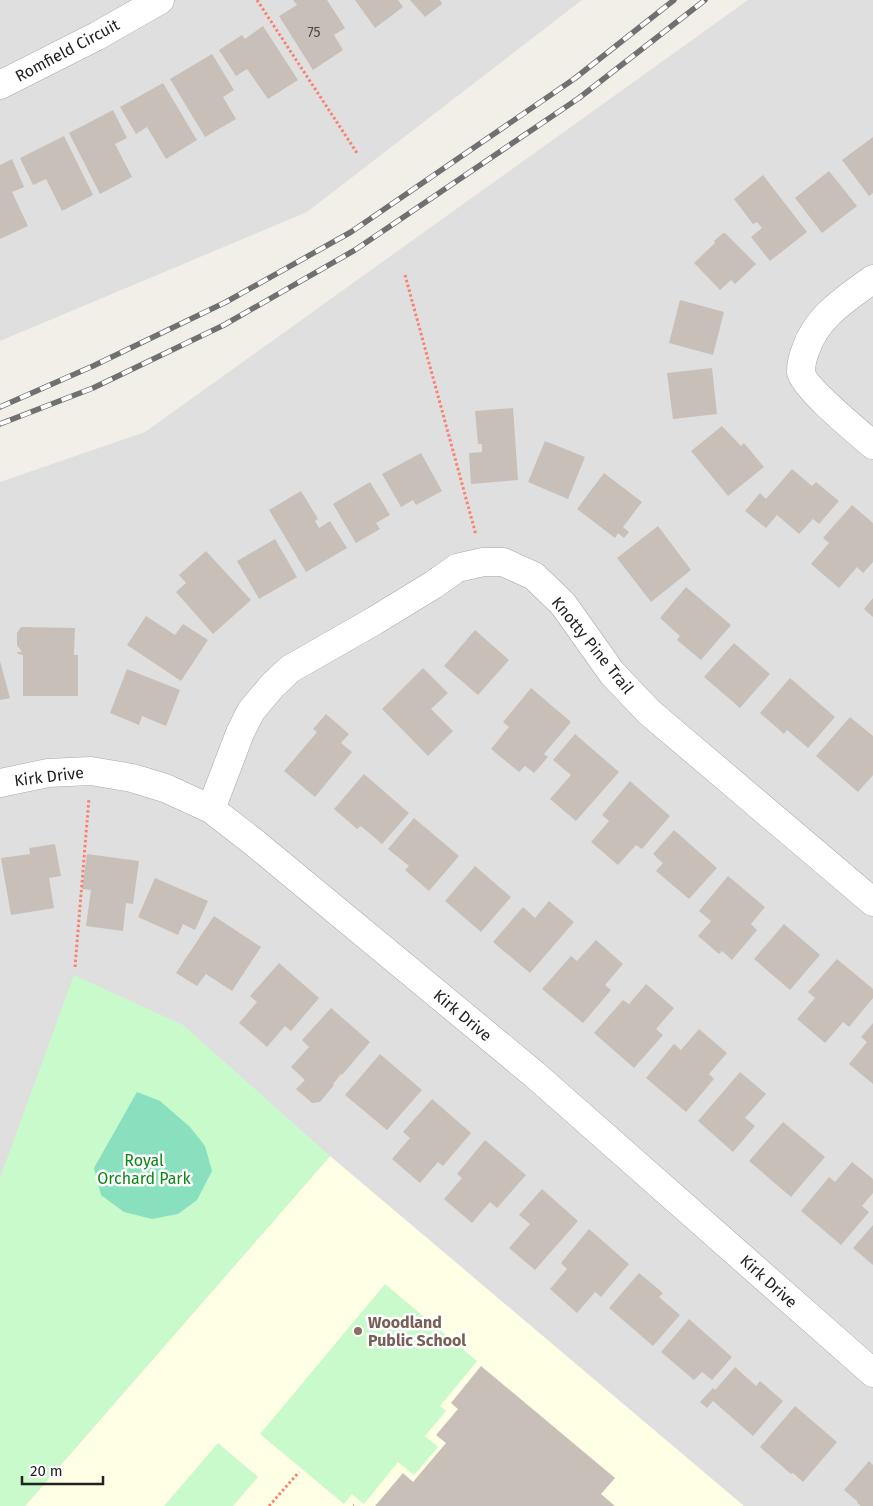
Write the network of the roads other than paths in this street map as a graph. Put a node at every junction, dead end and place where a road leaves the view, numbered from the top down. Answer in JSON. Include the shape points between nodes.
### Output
{"nodes":[{"id":1,"x":160,"y":0,"type":"edge"},
{"id":2,"x":0,"y":85,"type":"edge"},
{"id":3,"x":873,"y":279,"type":"edge"},
{"id":4,"x":873,"y":445,"type":"edge"},
{"id":5,"x":0,"y":783,"type":"edge"},
{"id":6,"x":211,"y":809,"type":"junction"},
{"id":7,"x":873,"y":902,"type":"edge"},
{"id":8,"x":873,"y":1373,"type":"edge"}],
"edges":[{"from":1,"to":2,"type":"street","name":"Romfield Circuit"},
{"from":3,"to":4,"type":"street","via":[[839,304],[814,330],[801,372],[819,396]]},
{"from":5,"to":6,"type":"street","name":"Kirk Drive","via":[[48,773],[91,771],[140,780]]},
{"from":6,"to":7,"type":"street","name":"Knotty Pine Trail","via":[[240,733],[252,711],[290,669],[457,568],[483,562],[503,562],[534,576],[563,604],[612,673],[649,712]]},
{"from":6,"to":8,"type":"street","name":"Kirk Drive","via":[[534,1074]]}]}
